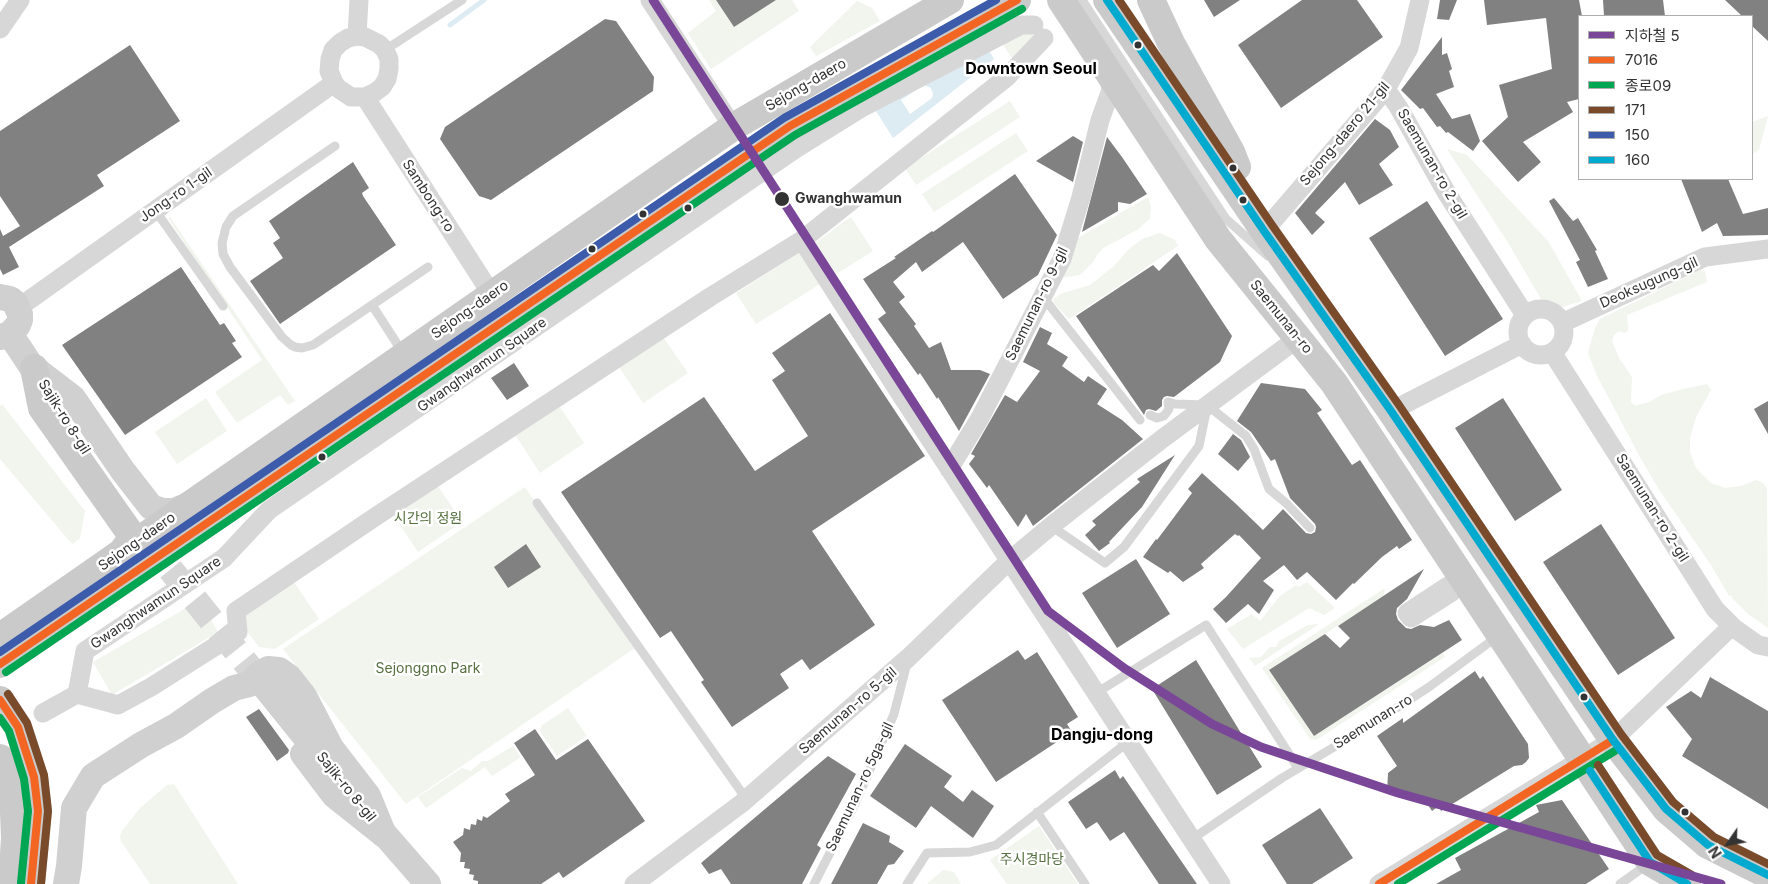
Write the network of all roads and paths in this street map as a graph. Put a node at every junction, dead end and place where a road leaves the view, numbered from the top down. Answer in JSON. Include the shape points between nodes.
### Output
{"nodes":[{"id":1,"x":20,"y":0,"type":"edge"},
{"id":2,"x":359,"y":0,"type":"edge"},
{"id":3,"x":462,"y":0,"type":"edge"},
{"id":4,"x":650,"y":0,"type":"edge"},
{"id":5,"x":950,"y":0,"type":"edge"},
{"id":6,"x":1017,"y":0,"type":"edge"},
{"id":7,"x":1061,"y":0,"type":"edge"},
{"id":8,"x":1082,"y":0,"type":"edge"},
{"id":9,"x":1107,"y":0,"type":"edge"},
{"id":10,"x":1151,"y":0,"type":"edge"},
{"id":11,"x":1420,"y":0,"type":"edge"},
{"id":12,"x":0,"y":29,"type":"edge"},
{"id":13,"x":357,"y":36,"type":"junction"},
{"id":14,"x":384,"y":50,"type":"junction"},
{"id":15,"x":1108,"y":71,"type":"junction"},
{"id":16,"x":334,"y":83,"type":"junction"},
{"id":17,"x":1386,"y":89,"type":"junction"},
{"id":18,"x":364,"y":97,"type":"junction"},
{"id":19,"x":732,"y":127,"type":"junction"},
{"id":20,"x":335,"y":146,"type":"dead end"},
{"id":21,"x":155,"y":210,"type":"junction"},
{"id":22,"x":1264,"y":231,"type":"junction"},
{"id":23,"x":802,"y":240,"type":"junction"},
{"id":24,"x":1768,"y":249,"type":"edge"},
{"id":25,"x":428,"y":267,"type":"dead end"},
{"id":26,"x":1304,"y":288,"type":"junction"},
{"id":27,"x":492,"y":295,"type":"junction"},
{"id":28,"x":1043,"y":297,"type":"junction"},
{"id":29,"x":9,"y":302,"type":"edge"},
{"id":30,"x":372,"y":305,"type":"junction"},
{"id":31,"x":222,"y":306,"type":"dead end"},
{"id":32,"x":1525,"y":315,"type":"junction"},
{"id":33,"x":1562,"y":322,"type":"junction"},
{"id":34,"x":5,"y":336,"type":"edge"},
{"id":35,"x":1298,"y":338,"type":"junction"},
{"id":36,"x":1522,"y":344,"type":"junction"},
{"id":37,"x":1552,"y":352,"type":"junction"},
{"id":38,"x":405,"y":355,"type":"junction"},
{"id":39,"x":34,"y":368,"type":"junction"},
{"id":40,"x":1207,"y":405,"type":"junction"},
{"id":41,"x":1391,"y":411,"type":"junction"},
{"id":42,"x":1140,"y":420,"type":"dead end"},
{"id":43,"x":1167,"y":436,"type":"junction"},
{"id":44,"x":949,"y":469,"type":"junction"},
{"id":45,"x":116,"y":501,"type":"dead end"},
{"id":46,"x":537,"y":503,"type":"dead end"},
{"id":47,"x":191,"y":504,"type":"junction"},
{"id":48,"x":1052,"y":526,"type":"junction"},
{"id":49,"x":1310,"y":528,"type":"dead end"},
{"id":50,"x":121,"y":553,"type":"junction"},
{"id":51,"x":1010,"y":561,"type":"junction"},
{"id":52,"x":1732,"y":626,"type":"junction"},
{"id":53,"x":1500,"y":634,"type":"junction"},
{"id":54,"x":0,"y":637,"type":"edge"},
{"id":55,"x":29,"y":644,"type":"junction"},
{"id":56,"x":1768,"y":647,"type":"edge"},
{"id":57,"x":908,"y":658,"type":"junction"},
{"id":58,"x":0,"y":664,"type":"edge"},
{"id":59,"x":1096,"y":693,"type":"junction"},
{"id":60,"x":77,"y":694,"type":"junction"},
{"id":61,"x":5,"y":706,"type":"edge"},
{"id":62,"x":43,"y":713,"type":"dead end"},
{"id":63,"x":1613,"y":740,"type":"junction"},
{"id":64,"x":1128,"y":742,"type":"junction"},
{"id":65,"x":0,"y":758,"type":"edge"},
{"id":66,"x":1582,"y":759,"type":"junction"},
{"id":67,"x":1298,"y":768,"type":"junction"},
{"id":68,"x":747,"y":800,"type":"junction"},
{"id":69,"x":1037,"y":812,"type":"junction"},
{"id":70,"x":1192,"y":839,"type":"junction"},
{"id":71,"x":1650,"y":862,"type":"junction"},
{"id":72,"x":1768,"y":875,"type":"edge"},
{"id":73,"x":12,"y":884,"type":"edge"},
{"id":74,"x":31,"y":884,"type":"edge"},
{"id":75,"x":66,"y":884,"type":"edge"},
{"id":76,"x":428,"y":884,"type":"edge"},
{"id":77,"x":634,"y":884,"type":"edge"},
{"id":78,"x":814,"y":884,"type":"edge"},
{"id":79,"x":907,"y":884,"type":"edge"},
{"id":80,"x":1085,"y":884,"type":"edge"},
{"id":81,"x":1221,"y":884,"type":"edge"},
{"id":82,"x":1379,"y":884,"type":"edge"},
{"id":83,"x":1620,"y":884,"type":"edge"},
{"id":84,"x":1687,"y":884,"type":"edge"}],
"edges":[{"from":1,"to":12,"type":"street"},
{"from":2,"to":13,"type":"street"},
{"from":3,"to":14,"type":"lane"},
{"from":4,"to":19,"type":"street"},
{"from":5,"to":19,"type":"main road","name":"Sejong-daero"},
{"from":6,"to":55,"type":"main road","name":"Sejong-daero","via":[[790,126]]},
{"from":7,"to":15,"type":"main road","name":"Saemunan-ro"},
{"from":8,"to":26,"type":"lane","via":[[1226,219]]},
{"from":9,"to":22,"type":"main road"},
{"from":10,"to":22,"type":"main road","via":[[1231,152]]},
{"from":11,"to":17,"type":"street","name":"Sejong-daero 21-gil","via":[[1409,48]]},
{"from":13,"to":14,"type":"street","via":[[373,40]]},
{"from":13,"to":16,"type":"street","via":[[348,38],[333,50],[329,71]]},
{"from":14,"to":18,"type":"street","via":[[388,59],[387,79],[382,87]]},
{"from":15,"to":28,"type":"street","name":"Saemunan-ro 9-gil","via":[[1110,90],[1081,197],[1062,259]]},
{"from":15,"to":35,"type":"main road","name":"Saemunan-ro","via":[[1218,239]]},
{"from":16,"to":18,"type":"street","via":[[352,97]]},
{"from":16,"to":21,"type":"street","name":"Jong-ro 1-gil"},
{"from":17,"to":22,"type":"street","name":"Sejong-daero 21-gil"},
{"from":17,"to":32,"type":"street","name":"Saemunan-ro 2-gil","via":[[1446,192]]},
{"from":18,"to":27,"type":"street","name":"Sambong-ro"},
{"from":19,"to":27,"type":"main road","name":"Sejong-daero"},
{"from":20,"to":30,"type":"lane","via":[[232,216],[226,227],[223,254],[290,345],[302,348],[313,345]]},
{"from":21,"to":29,"type":"street","name":"Jong-ro 1-gil"},
{"from":21,"to":31,"type":"lane"},
{"from":22,"to":26,"type":"main road"},
{"from":23,"to":44,"type":"street"},
{"from":23,"to":60,"type":"street","name":"Gwanghwamun Square","via":[[236,611],[238,632],[159,682],[118,705]]},
{"from":23,"to":60,"type":"street","name":"Gwanghwamun Square","via":[[1007,77],[1039,32],[1021,25],[862,107],[797,148],[269,510],[224,558],[85,651]]},
{"from":24,"to":33,"type":"street","name":"Deoksugung-gil","via":[[1705,257]]},
{"from":25,"to":30,"type":"lane"},
{"from":26,"to":41,"type":"main road"},
{"from":27,"to":38,"type":"main road","name":"Sejong-daero"},
{"from":28,"to":42,"type":"lane","via":[[1134,408]]},
{"from":28,"to":44,"type":"street","name":"Saemunan-ro 9-gil","via":[[980,418]]},
{"from":29,"to":34,"type":"street","name":"Jong-ro 1-gil","via":[[20,320]]},
{"from":30,"to":38,"type":"lane"},
{"from":32,"to":33,"type":"street","via":[[1532,310],[1548,310]]},
{"from":32,"to":36,"type":"street","via":[[1518,329]]},
{"from":33,"to":37,"type":"street","via":[[1562,342]]},
{"from":34,"to":39,"type":"street","name":"Sajik-ro 8-gil"},
{"from":35,"to":40,"type":"street","name":"Saemunan-ro 5-gil"},
{"from":35,"to":53,"type":"main road","name":"Saemunan-ro","via":[[1334,383]]},
{"from":36,"to":37,"type":"street","via":[[1532,353]]},
{"from":36,"to":41,"type":"street"},
{"from":37,"to":52,"type":"street","name":"Saemunan-ro 2-gil","via":[[1715,608]]},
{"from":38,"to":47,"type":"main road","name":"Sejong-daero"},
{"from":39,"to":45,"type":"street","name":"Sajik-ro 8-gil"},
{"from":39,"to":47,"type":"street","via":[[73,398],[151,507],[163,512]]},
{"from":39,"to":50,"type":"main road","via":[[42,408],[130,534],[131,540]]},
{"from":40,"to":43,"type":"street","name":"Saemunan-ro 5-gil"},
{"from":40,"to":43,"type":"lane","via":[[1168,402],[1168,412],[1164,416],[1150,415]]},
{"from":40,"to":48,"type":"lane","via":[[1199,446],[1124,547],[1105,563]]},
{"from":40,"to":49,"type":"lane","via":[[1246,436],[1269,489]]},
{"from":41,"to":63,"type":"main road"},
{"from":43,"to":48,"type":"street","name":"Saemunan-ro 5-gil"},
{"from":44,"to":51,"type":"street"},
{"from":46,"to":68,"type":"lane"},
{"from":47,"to":50,"type":"main road","name":"Sejong-daero"},
{"from":48,"to":51,"type":"street","name":"Saemunan-ro 5-gil"},
{"from":50,"to":54,"type":"main road","name":"Sejong-daero"},
{"from":51,"to":57,"type":"street","name":"Saemunan-ro 5-gil"},
{"from":51,"to":59,"type":"street"},
{"from":52,"to":56,"type":"street","name":"Saemunan-ro 2-gil","via":[[1758,645]]},
{"from":52,"to":63,"type":"street"},
{"from":53,"to":66,"type":"main road","name":"Saemunan-ro"},
{"from":53,"to":67,"type":"lane","name":"Saemunan-ro","via":[[1429,687]]},
{"from":55,"to":58,"type":"main road","name":"Sejong-daero"},
{"from":55,"to":61,"type":"main road","via":[[9,677]]},
{"from":57,"to":68,"type":"street","name":"Saemunan-ro 5-gil"},
{"from":57,"to":78,"type":"lane","name":"Saemunan-ro 5ga-gil","via":[[894,714],[856,804]]},
{"from":59,"to":64,"type":"street"},
{"from":59,"to":67,"type":"lane","via":[[1206,625]]},
{"from":60,"to":62,"type":"street"},
{"from":61,"to":74,"type":"main road","via":[[21,735],[34,777],[37,833]]},
{"from":63,"to":66,"type":"street"},
{"from":63,"to":72,"type":"main road","via":[[1666,809],[1708,845]]},
{"from":64,"to":69,"type":"lane"},
{"from":64,"to":70,"type":"street"},
{"from":65,"to":73,"type":"main road","via":[[14,812]]},
{"from":66,"to":71,"type":"main road","name":"Saemunan-ro"},
{"from":66,"to":82,"type":"street"},
{"from":67,"to":70,"type":"lane","name":"Saemunan-ro"},
{"from":68,"to":77,"type":"street","name":"Saemunan-ro 5-gil"},
{"from":69,"to":79,"type":"lane","via":[[996,846],[970,852],[927,853]]},
{"from":69,"to":80,"type":"lane"},
{"from":70,"to":81,"type":"street"},
{"from":71,"to":83,"type":"lane"},
{"from":71,"to":84,"type":"main road","name":"Saemunan-ro"},
{"from":75,"to":76,"type":"street","name":"Sajik-ro 8-gil","via":[[74,808],[93,776],[234,688],[258,686]]}]}
